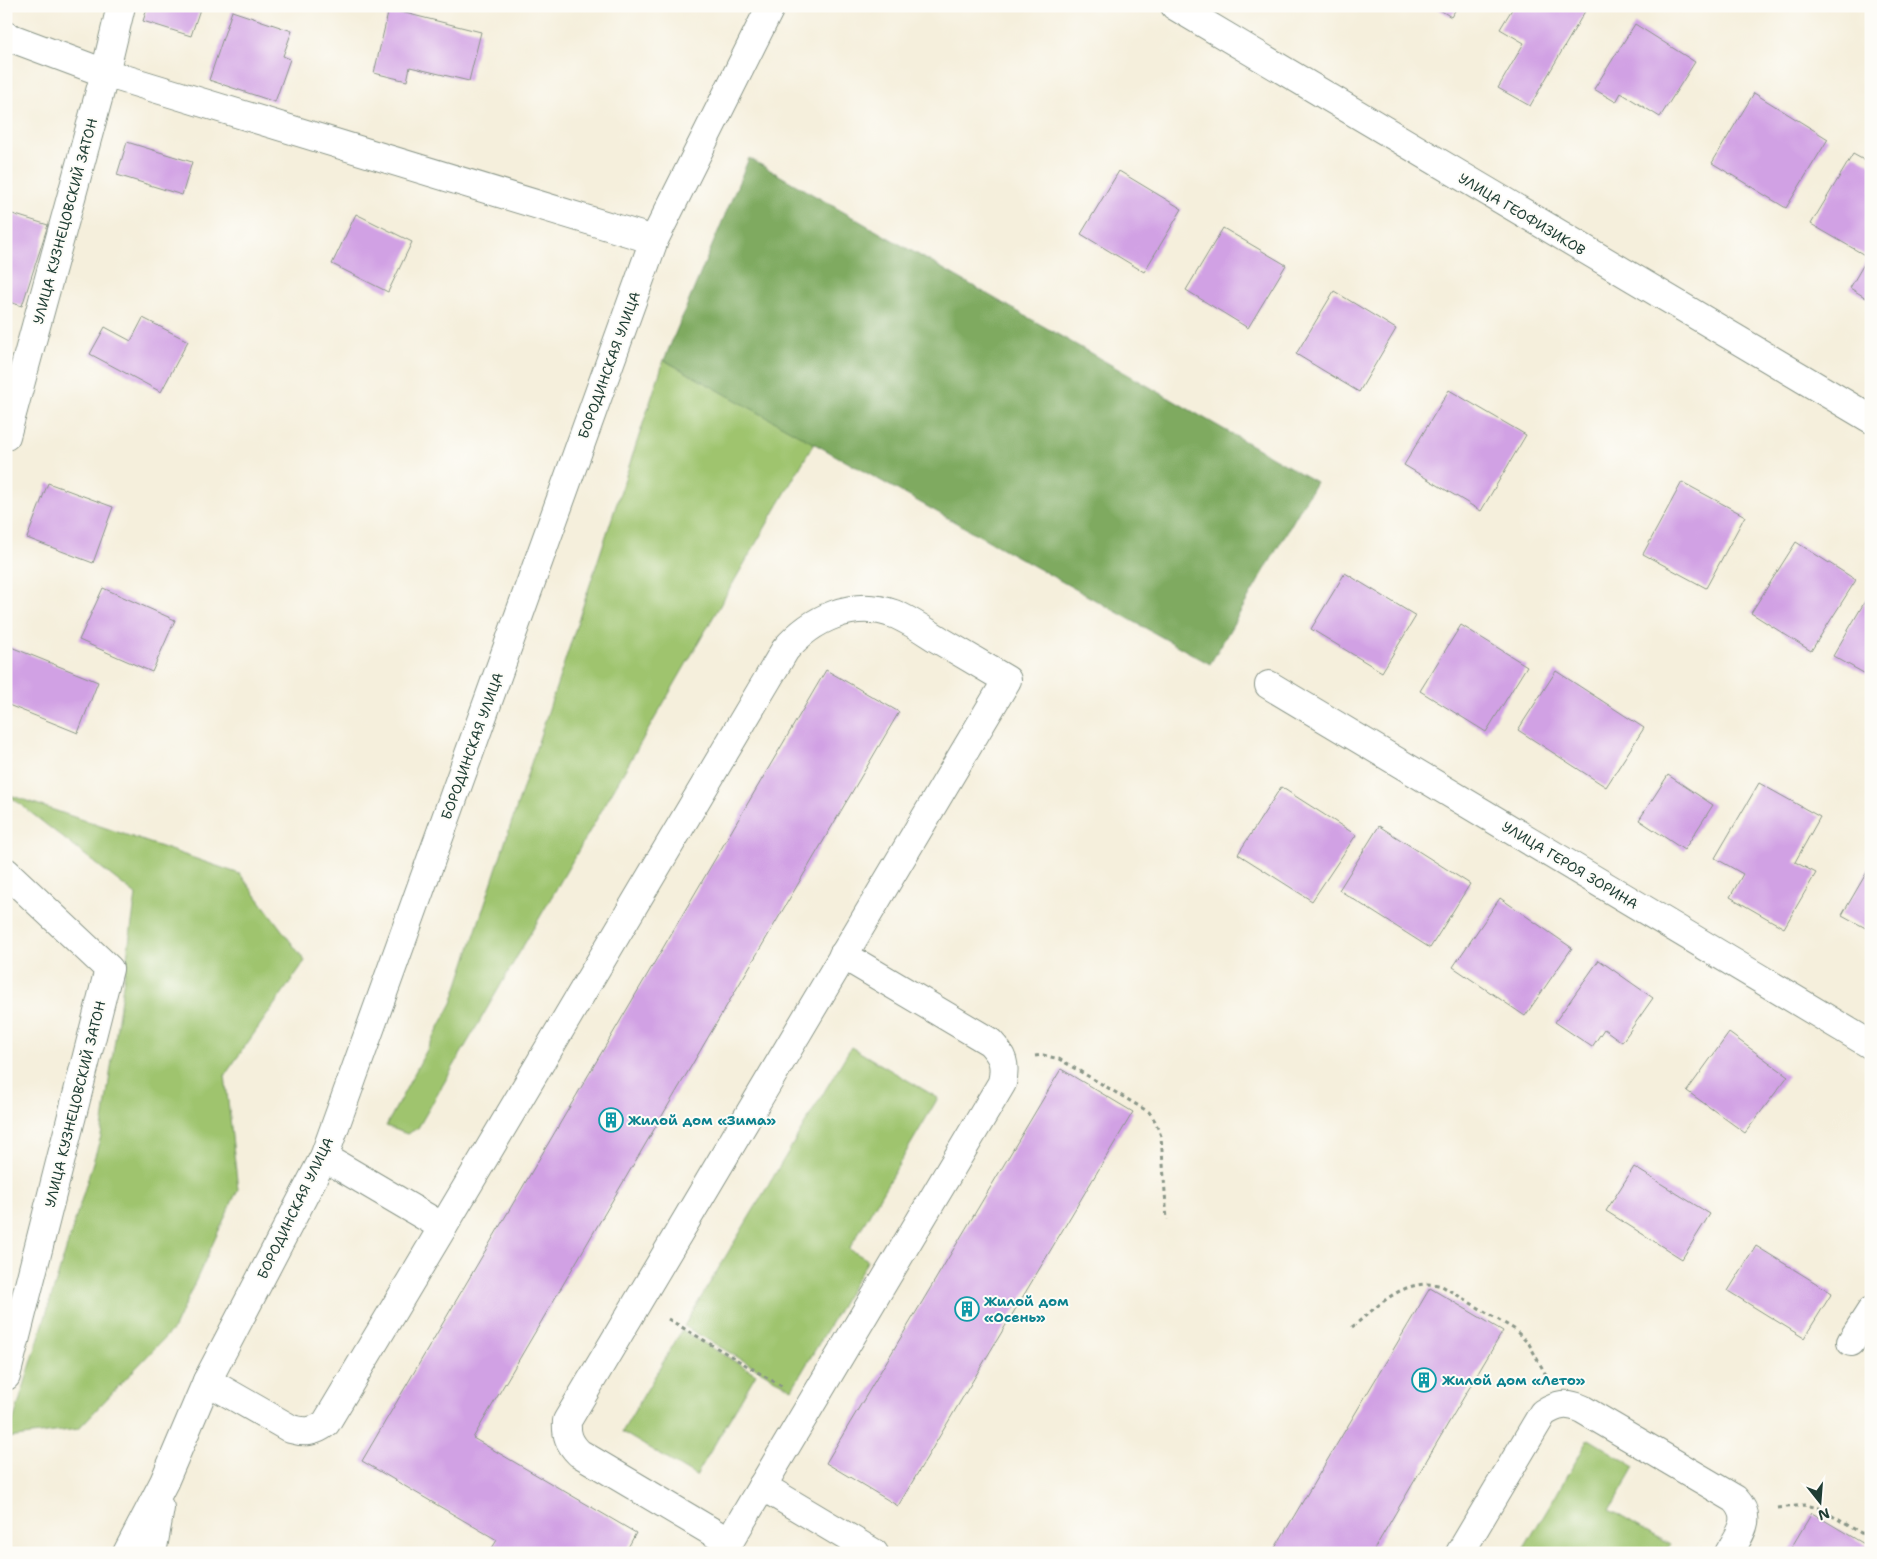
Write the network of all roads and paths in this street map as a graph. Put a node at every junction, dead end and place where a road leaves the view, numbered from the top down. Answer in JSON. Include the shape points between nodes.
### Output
{"nodes":[{"id":1,"x":121,"y":6,"type":"edge"},
{"id":2,"x":772,"y":6,"type":"edge"},
{"id":3,"x":1175,"y":6,"type":"edge"},
{"id":4,"x":6,"y":36,"type":"edge"},
{"id":5,"x":105,"y":73,"type":"junction"},
{"id":6,"x":654,"y":240,"type":"junction"},
{"id":7,"x":1871,"y":419,"type":"edge"},
{"id":8,"x":6,"y":436,"type":"edge"},
{"id":9,"x":1268,"y":685,"type":"dead end"},
{"id":10,"x":6,"y":872,"type":"edge"},
{"id":11,"x":843,"y":955,"type":"junction"},
{"id":12,"x":1871,"y":1045,"type":"edge"},
{"id":13,"x":1003,"y":1061,"type":"junction"},
{"id":14,"x":324,"y":1157,"type":"junction"},
{"id":15,"x":1167,"y":1220,"type":"dead end"},
{"id":16,"x":442,"y":1227,"type":"junction"},
{"id":17,"x":638,"y":1301,"type":"junction"},
{"id":18,"x":1871,"y":1311,"type":"edge"},
{"id":19,"x":1352,"y":1327,"type":"dead end"},
{"id":20,"x":1851,"y":1342,"type":"dead end"},
{"id":21,"x":8,"y":1360,"type":"edge"},
{"id":22,"x":207,"y":1381,"type":"junction"},
{"id":23,"x":811,"y":1404,"type":"junction"},
{"id":24,"x":1561,"y":1404,"type":"junction"},
{"id":25,"x":164,"y":1482,"type":"junction"},
{"id":26,"x":762,"y":1486,"type":"junction"},
{"id":27,"x":1744,"y":1515,"type":"junction"},
{"id":28,"x":1871,"y":1539,"type":"edge"},
{"id":29,"x":726,"y":1547,"type":"edge"},
{"id":30,"x":127,"y":1553,"type":"edge"},
{"id":31,"x":152,"y":1553,"type":"edge"},
{"id":32,"x":874,"y":1553,"type":"edge"},
{"id":33,"x":1460,"y":1553,"type":"edge"},
{"id":34,"x":1729,"y":1553,"type":"edge"}],
"edges":[{"from":1,"to":5,"type":"street","name":"УЛИЦА КУЗНЕЦОВСКИЙ ЗАТОН"},
{"from":2,"to":6,"type":"street","name":"БОРОДИНСКАЯ УЛИЦА"},
{"from":3,"to":7,"type":"street","name":"УЛИЦА ГЕОФИЗИКОВ"},
{"from":4,"to":5,"type":"street"},
{"from":5,"to":6,"type":"street"},
{"from":5,"to":8,"type":"street","name":"УЛИЦА КУЗНЕЦОВСКИЙ ЗАТОН"},
{"from":6,"to":14,"type":"street","name":"БОРОДИНСКАЯ УЛИЦА"},
{"from":9,"to":12,"type":"street","name":"УЛИЦА ГЕРОЯ ЗОРИНА"},
{"from":10,"to":21,"type":"street","name":"УЛИЦА КУЗНЕЦОВСКИЙ ЗАТОН","via":[[109,969]]},
{"from":11,"to":13,"type":"street","via":[[990,1042]]},
{"from":11,"to":16,"type":"street","via":[[1007,680],[895,614],[867,609],[837,613],[822,619],[808,627],[785,650]]},
{"from":11,"to":17,"type":"street"},
{"from":13,"to":15,"type":"path","via":[[1042,1055],[1058,1059],[1149,1112],[1161,1136]]},
{"from":13,"to":23,"type":"street","via":[[1002,1083]]},
{"from":14,"to":16,"type":"street"},
{"from":14,"to":22,"type":"street","name":"БОРОДИНСКАЯ УЛИЦА"},
{"from":16,"to":22,"type":"street","via":[[321,1427],[307,1432],[292,1429]]},
{"from":17,"to":23,"type":"path"},
{"from":17,"to":29,"type":"street","via":[[567,1421],[569,1441],[579,1453]]},
{"from":18,"to":20,"type":"street"},
{"from":19,"to":24,"type":"path","via":[[1398,1291],[1409,1286],[1442,1286],[1523,1336]]},
{"from":22,"to":25,"type":"street","name":"БОРОДИНСКАЯ УЛИЦА"},
{"from":23,"to":26,"type":"street"},
{"from":24,"to":27,"type":"street","via":[[1582,1408],[1735,1499],[1742,1506]]},
{"from":24,"to":33,"type":"street","via":[[1543,1413]]},
{"from":25,"to":30,"type":"street","name":"БОРОДИНСКАЯ УЛИЦА"},
{"from":25,"to":31,"type":"street","name":"БОРОДИНСКАЯ УЛИЦА"},
{"from":26,"to":29,"type":"street"},
{"from":26,"to":32,"type":"street"},
{"from":27,"to":28,"type":"path","via":[[1812,1506]]},
{"from":27,"to":34,"type":"street","via":[[1742,1530]]}]}
